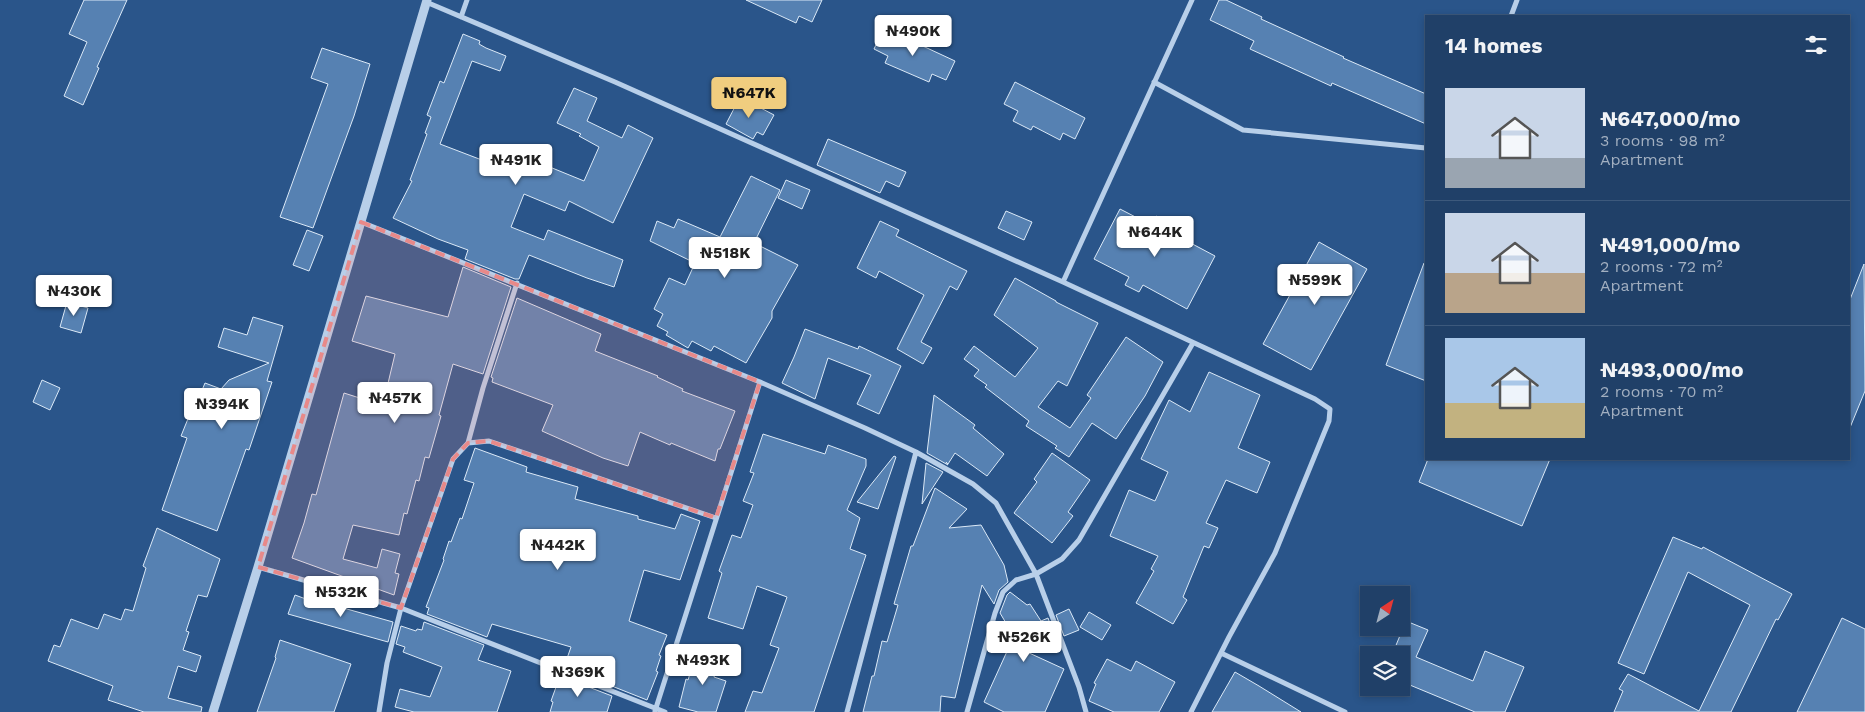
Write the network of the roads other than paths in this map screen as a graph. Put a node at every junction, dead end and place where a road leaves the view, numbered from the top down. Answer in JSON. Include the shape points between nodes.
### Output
{"nodes":[{"id":1,"x":467,"y":0,"type":"edge"},
{"id":2,"x":1192,"y":0,"type":"edge"},
{"id":3,"x":1517,"y":0,"type":"edge"},
{"id":4,"x":426,"y":1,"type":"edge"},
{"id":5,"x":1511,"y":15,"type":"edge"},
{"id":6,"x":461,"y":17,"type":"junction"},
{"id":7,"x":1154,"y":82,"type":"junction"},
{"id":8,"x":1425,"y":148,"type":"edge"},
{"id":9,"x":361,"y":222,"type":"junction"},
{"id":10,"x":1063,"y":282,"type":"junction"},
{"id":11,"x":517,"y":283,"type":"junction"},
{"id":12,"x":1193,"y":343,"type":"junction"},
{"id":13,"x":760,"y":382,"type":"junction"},
{"id":14,"x":468,"y":443,"type":"junction"},
{"id":15,"x":916,"y":452,"type":"junction"},
{"id":16,"x":716,"y":518,"type":"junction"},
{"id":17,"x":258,"y":567,"type":"junction"},
{"id":18,"x":1036,"y":574,"type":"junction"},
{"id":19,"x":401,"y":608,"type":"junction"},
{"id":20,"x":1221,"y":653,"type":"junction"},
{"id":21,"x":655,"y":710,"type":"edge"},
{"id":22,"x":214,"y":712,"type":"edge"},
{"id":23,"x":379,"y":712,"type":"edge"},
{"id":24,"x":665,"y":712,"type":"edge"},
{"id":25,"x":847,"y":712,"type":"edge"},
{"id":26,"x":967,"y":712,"type":"edge"},
{"id":27,"x":1086,"y":712,"type":"edge"},
{"id":28,"x":1191,"y":712,"type":"edge"},
{"id":29,"x":1345,"y":712,"type":"edge"}],
"edges":[{"from":1,"to":6,"type":"street"},
{"from":2,"to":7,"type":"street"},
{"from":3,"to":5,"type":"street"},
{"from":4,"to":6,"type":"street"},
{"from":4,"to":9,"type":"street"},
{"from":6,"to":10,"type":"street","via":[[615,82]]},
{"from":7,"to":8,"type":"street","via":[[1243,130]]},
{"from":7,"to":10,"type":"street"},
{"from":9,"to":11,"type":"street"},
{"from":9,"to":17,"type":"street"},
{"from":10,"to":12,"type":"street"},
{"from":11,"to":13,"type":"street"},
{"from":11,"to":14,"type":"street"},
{"from":12,"to":18,"type":"street","via":[[1079,540],[1062,559]]},
{"from":12,"to":20,"type":"street","via":[[1330,409],[1329,421],[1275,553]]},
{"from":13,"to":15,"type":"street"},
{"from":13,"to":16,"type":"street"},
{"from":14,"to":16,"type":"street","via":[[489,441]]},
{"from":14,"to":19,"type":"street","via":[[453,459]]},
{"from":15,"to":18,"type":"street","via":[[973,484],[996,503]]},
{"from":15,"to":25,"type":"street"},
{"from":16,"to":21,"type":"street"},
{"from":17,"to":19,"type":"street"},
{"from":17,"to":22,"type":"street"},
{"from":18,"to":26,"type":"street","via":[[1016,580],[1003,592]]},
{"from":18,"to":27,"type":"street"},
{"from":19,"to":21,"type":"street"},
{"from":19,"to":23,"type":"street"},
{"from":20,"to":28,"type":"street"},
{"from":20,"to":29,"type":"street"},
{"from":21,"to":24,"type":"street"}]}
